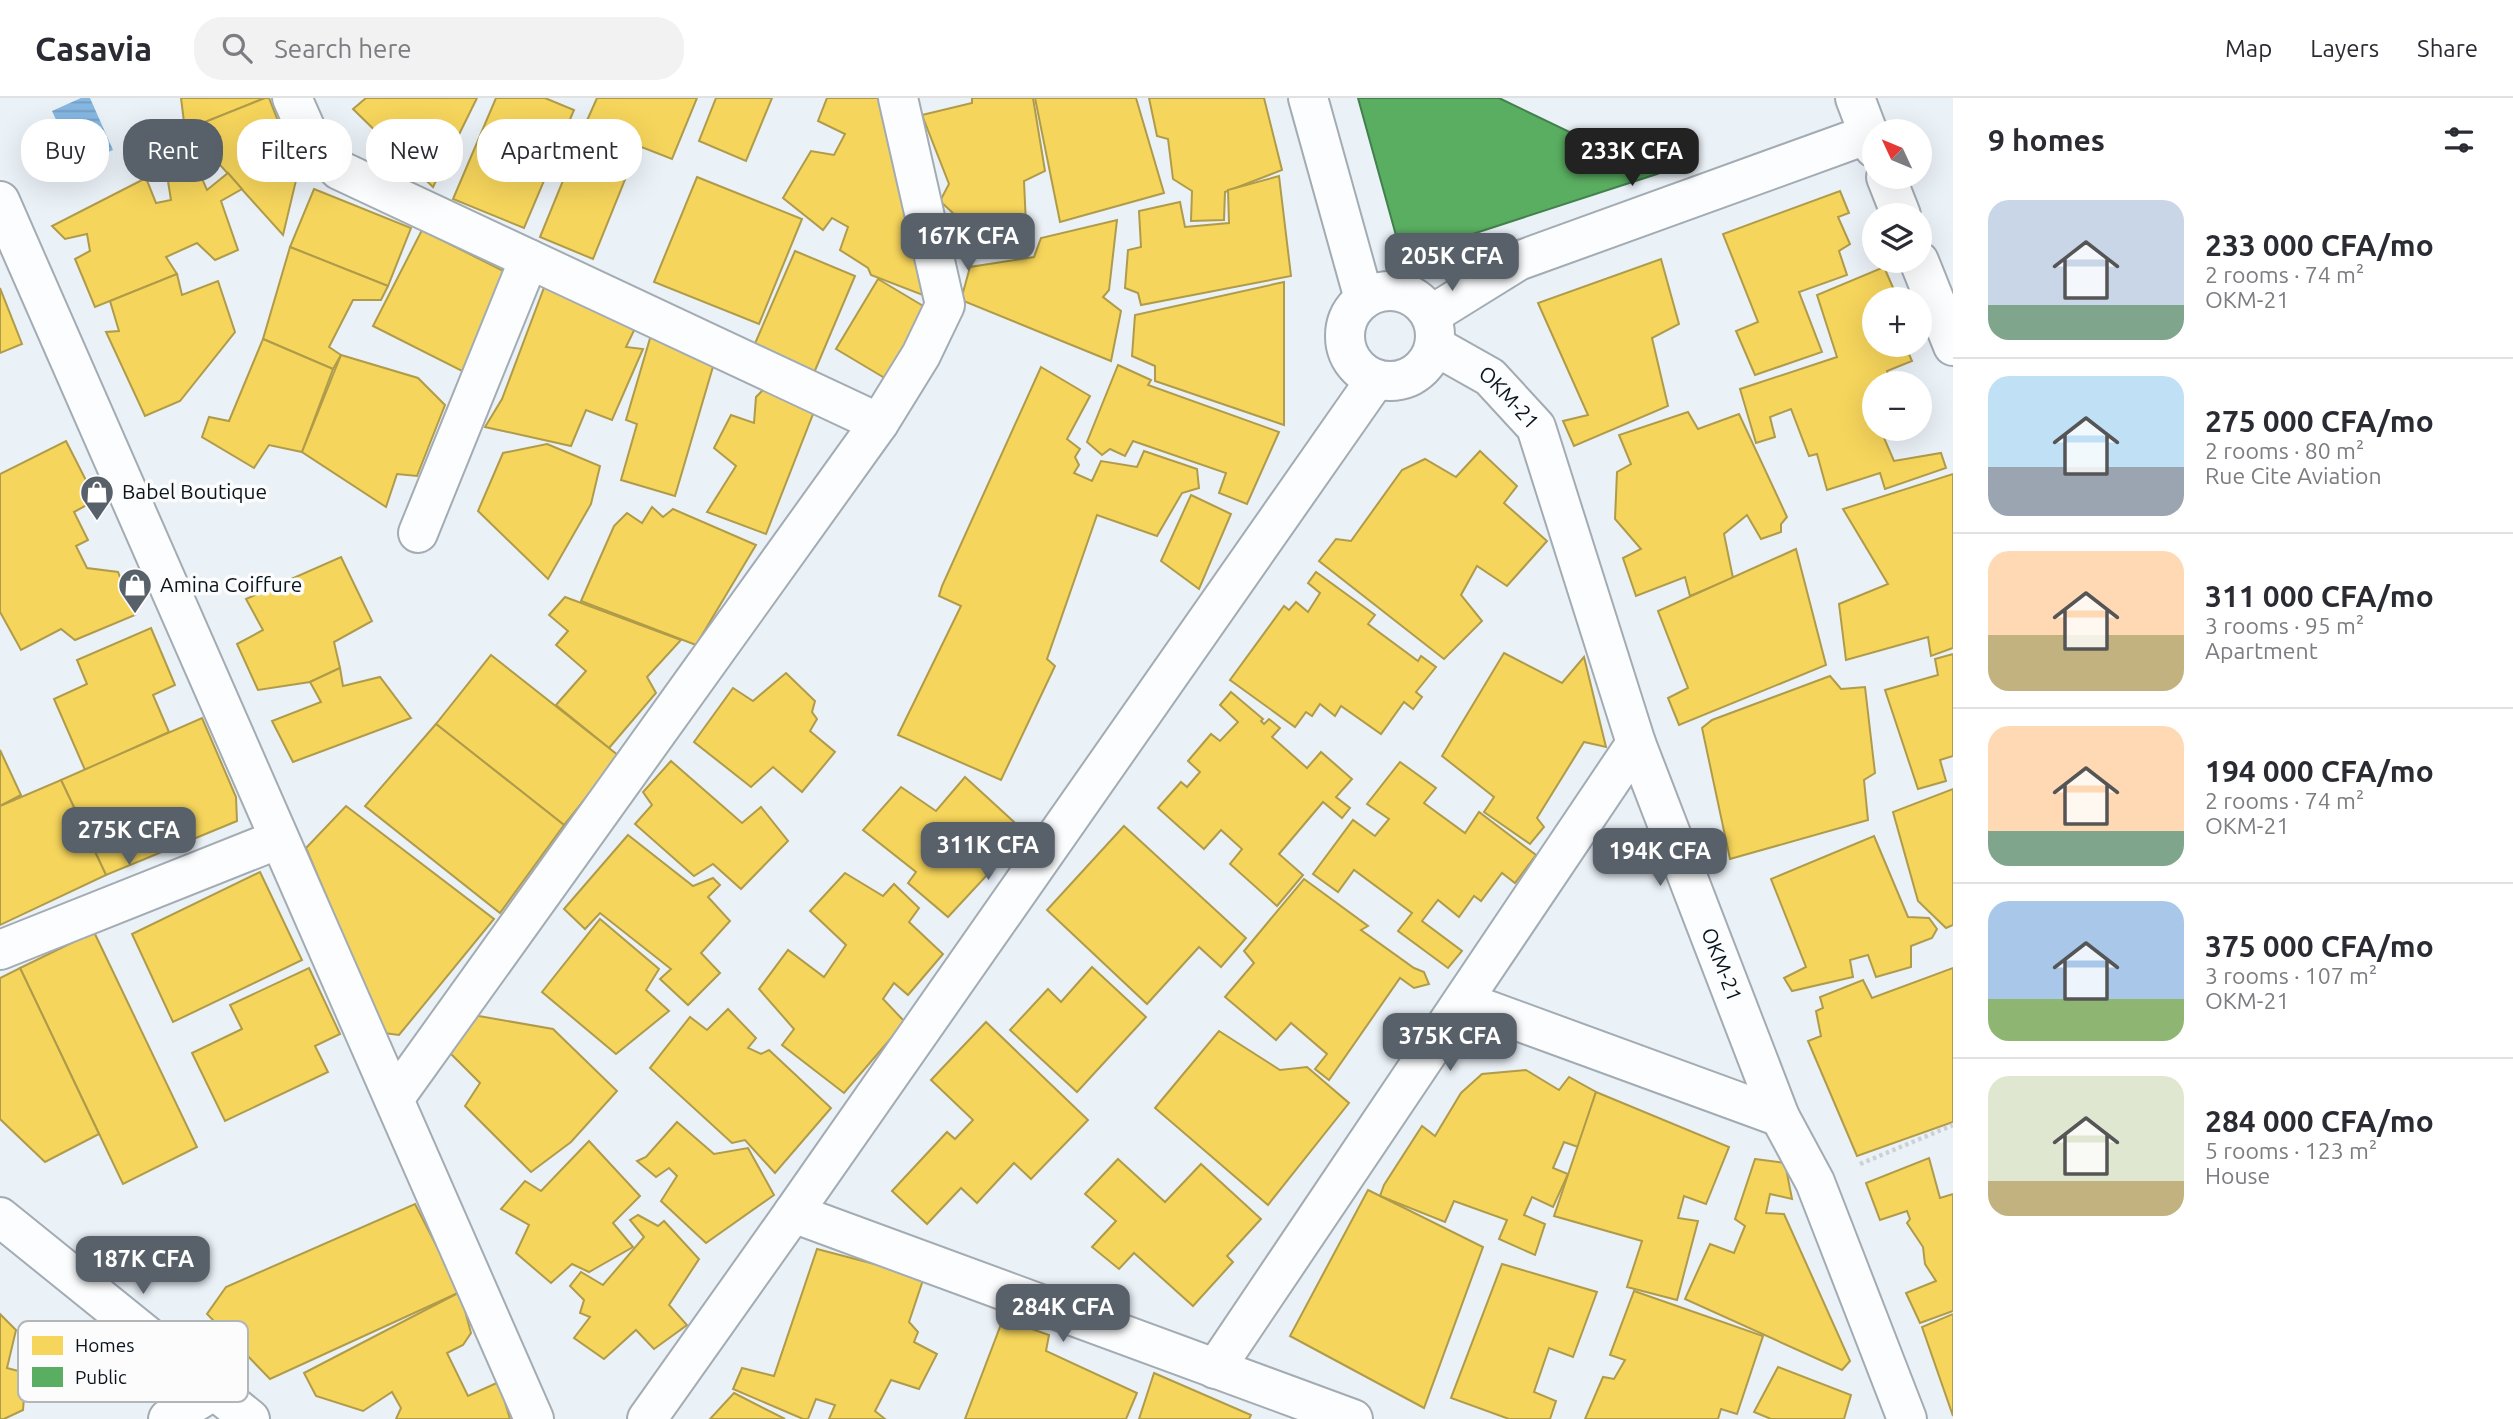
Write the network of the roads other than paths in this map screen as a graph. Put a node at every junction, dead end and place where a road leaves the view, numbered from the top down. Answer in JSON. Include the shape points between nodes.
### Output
{"nodes":[{"id":1,"x":292,"y":98,"type":"edge"},
{"id":2,"x":898,"y":98,"type":"edge"},
{"id":3,"x":1308,"y":98,"type":"edge"},
{"id":4,"x":1855,"y":98,"type":"edge"},
{"id":5,"x":1863,"y":119,"type":"edge"},
{"id":6,"x":1862,"y":144,"type":"edge"},
{"id":7,"x":0,"y":201,"type":"edge"},
{"id":8,"x":529,"y":259,"type":"junction"},
{"id":9,"x":1924,"y":273,"type":"edge"},
{"id":10,"x":1364,"y":299,"type":"junction"},
{"id":11,"x":1433,"y":331,"type":"junction"},
{"id":12,"x":1953,"y":346,"type":"edge"},
{"id":13,"x":1376,"y":379,"type":"junction"},
{"id":14,"x":879,"y":423,"type":"junction"},
{"id":15,"x":418,"y":533,"type":"dead end"},
{"id":16,"x":1636,"y":743,"type":"junction"},
{"id":17,"x":279,"y":839,"type":"junction"},
{"id":18,"x":0,"y":950,"type":"edge"},
{"id":19,"x":1462,"y":1001,"type":"junction"},
{"id":20,"x":394,"y":1099,"type":"junction"},
{"id":21,"x":1780,"y":1117,"type":"junction"},
{"id":22,"x":793,"y":1213,"type":"junction"},
{"id":23,"x":0,"y":1217,"type":"edge"},
{"id":24,"x":127,"y":1321,"type":"edge"},
{"id":25,"x":1215,"y":1368,"type":"junction"},
{"id":26,"x":196,"y":1402,"type":"edge"},
{"id":27,"x":228,"y":1402,"type":"edge"},
{"id":28,"x":169,"y":1419,"type":"edge"},
{"id":29,"x":250,"y":1419,"type":"edge"},
{"id":30,"x":534,"y":1419,"type":"edge"},
{"id":31,"x":647,"y":1419,"type":"edge"},
{"id":32,"x":1353,"y":1419,"type":"edge"},
{"id":33,"x":1907,"y":1419,"type":"edge"}],
"edges":[{"from":1,"to":8,"type":"street","via":[[309,136],[339,170]]},
{"from":2,"to":14,"type":"street","via":[[945,305]]},
{"from":3,"to":10,"type":"street"},
{"from":4,"to":5,"type":"street"},
{"from":6,"to":11,"type":"street","via":[[1518,261]]},
{"from":7,"to":17,"type":"street"},
{"from":8,"to":14,"type":"street"},
{"from":8,"to":15,"type":"street"},
{"from":9,"to":12,"type":"street"},
{"from":10,"to":11,"type":"street","via":[[1394,290],[1409,294],[1422,303]]},
{"from":10,"to":13,"type":"street","via":[[1347,321],[1347,350],[1353,362]]},
{"from":11,"to":13,"type":"street","via":[[1429,360],[1418,372],[1404,379]]},
{"from":11,"to":16,"type":"street","name":"OKM-21","via":[[1490,377],[1536,427]]},
{"from":13,"to":22,"type":"street"},
{"from":14,"to":20,"type":"street"},
{"from":16,"to":19,"type":"street"},
{"from":16,"to":21,"type":"street","name":"OKM-21"},
{"from":17,"to":18,"type":"street"},
{"from":17,"to":20,"type":"street"},
{"from":19,"to":21,"type":"street"},
{"from":19,"to":25,"type":"street"},
{"from":20,"to":30,"type":"street"},
{"from":21,"to":33,"type":"street","name":"OKM-21","via":[[1815,1182]]},
{"from":22,"to":25,"type":"street"},
{"from":22,"to":31,"type":"street"},
{"from":23,"to":24,"type":"street"},
{"from":25,"to":32,"type":"street"},
{"from":26,"to":28,"type":"street"},
{"from":27,"to":29,"type":"street"}]}
